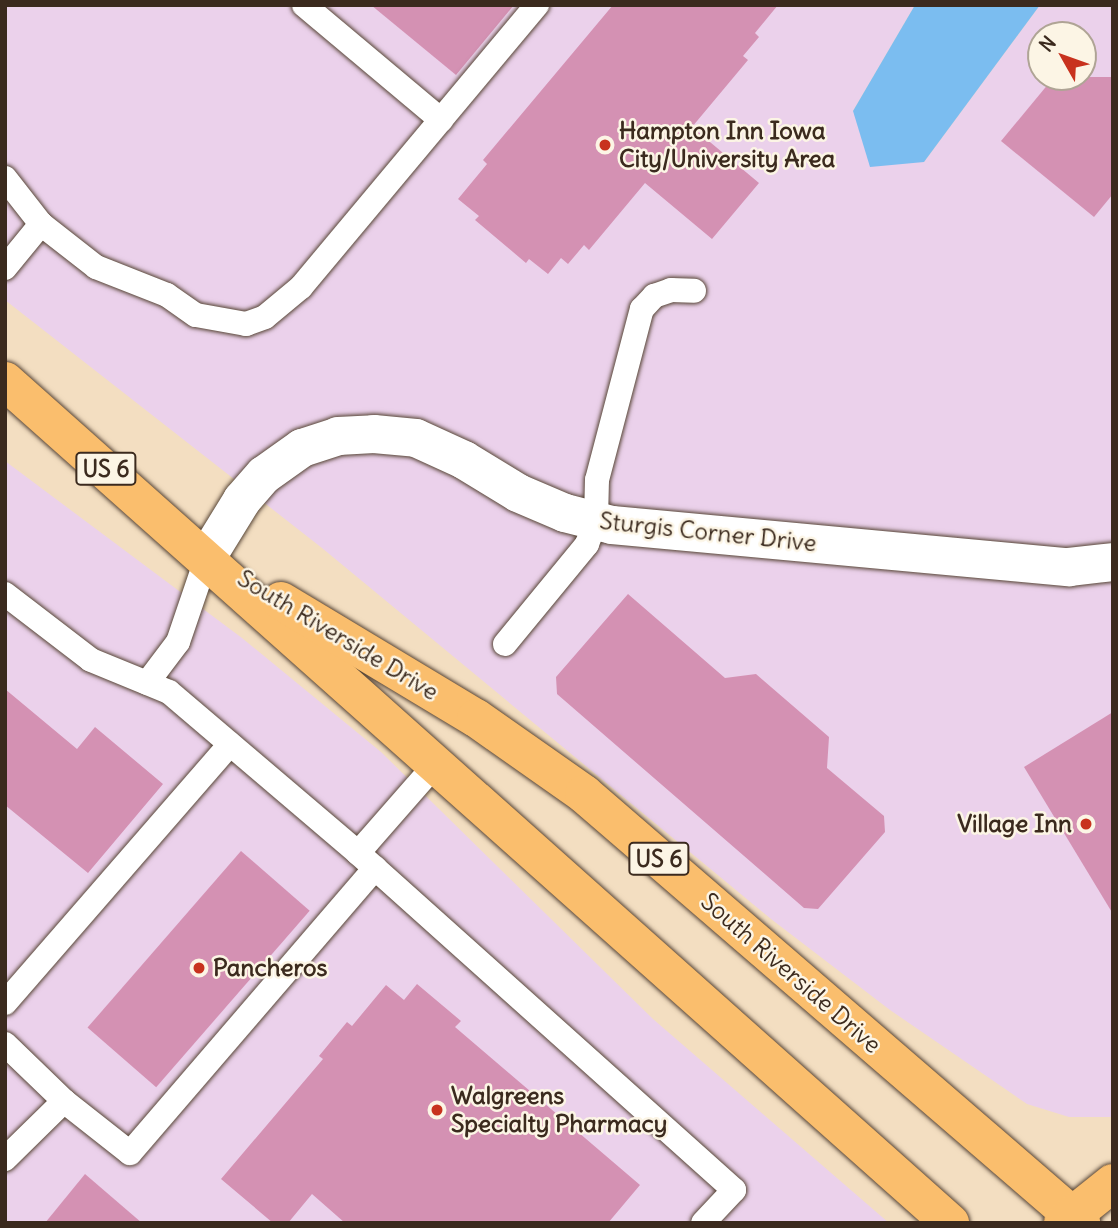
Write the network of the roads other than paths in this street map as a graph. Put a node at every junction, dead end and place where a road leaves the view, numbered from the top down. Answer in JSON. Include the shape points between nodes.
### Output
{"nodes":[{"id":1,"x":304,"y":5,"type":"edge"},
{"id":2,"x":537,"y":5,"type":"edge"},
{"id":3,"x":441,"y":120,"type":"junction"},
{"id":4,"x":5,"y":178,"type":"edge"},
{"id":5,"x":41,"y":225,"type":"junction"},
{"id":6,"x":5,"y":268,"type":"edge"},
{"id":7,"x":694,"y":291,"type":"dead end"},
{"id":8,"x":5,"y":380,"type":"edge"},
{"id":9,"x":596,"y":520,"type":"junction"},
{"id":10,"x":207,"y":557,"type":"junction"},
{"id":11,"x":1113,"y":562,"type":"edge"},
{"id":12,"x":5,"y":594,"type":"edge"},
{"id":13,"x":505,"y":644,"type":"dead end"},
{"id":14,"x":147,"y":683,"type":"junction"},
{"id":15,"x":230,"y":744,"type":"junction"},
{"id":16,"x":436,"y":764,"type":"junction"},
{"id":17,"x":367,"y":860,"type":"junction"},
{"id":18,"x":5,"y":1003,"type":"edge"},
{"id":19,"x":5,"y":1044,"type":"edge"},
{"id":20,"x":64,"y":1101,"type":"junction"},
{"id":21,"x":5,"y":1159,"type":"edge"},
{"id":22,"x":1113,"y":1183,"type":"edge"},
{"id":23,"x":1071,"y":1220,"type":"edge"},
{"id":24,"x":703,"y":1223,"type":"edge"},
{"id":25,"x":950,"y":1223,"type":"edge"}],
"edges":[{"from":1,"to":3,"type":"lane"},
{"from":2,"to":3,"type":"lane"},
{"from":3,"to":5,"type":"lane","via":[[301,287],[265,317],[246,324],[196,315],[167,295],[96,267]]},
{"from":4,"to":5,"type":"lane"},
{"from":5,"to":6,"type":"lane"},
{"from":7,"to":9,"type":"lane","via":[[671,290],[654,296],[636,321],[597,480]]},
{"from":8,"to":10,"type":"main road","name":"South Riverside Drive","number":"US 6"},
{"from":9,"to":10,"type":"street","name":"Sturgis Corner Drive","via":[[518,493],[416,438],[338,436],[302,448],[264,475],[242,500]]},
{"from":9,"to":11,"type":"street","name":"Sturgis Corner Drive","via":[[680,533],[1069,567]]},
{"from":9,"to":13,"type":"lane","via":[[576,562]]},
{"from":10,"to":14,"type":"lane","via":[[178,642]]},
{"from":10,"to":16,"type":"main road","name":"South Riverside Drive","number":"US 6"},
{"from":10,"to":23,"type":"main road","name":"South Riverside Drive","number":"US 6","via":[[477,718],[583,794]]},
{"from":12,"to":14,"type":"lane","via":[[91,660]]},
{"from":14,"to":15,"type":"lane","via":[[169,692]]},
{"from":15,"to":17,"type":"lane"},
{"from":15,"to":18,"type":"lane"},
{"from":16,"to":17,"type":"lane"},
{"from":16,"to":25,"type":"main road","name":"South Riverside Drive","number":"US 6"},
{"from":17,"to":20,"type":"lane","via":[[130,1153]]},
{"from":17,"to":24,"type":"lane","via":[[734,1190]]},
{"from":19,"to":20,"type":"lane"},
{"from":20,"to":21,"type":"lane"},
{"from":22,"to":23,"type":"main road","number":"US 6"}]}
